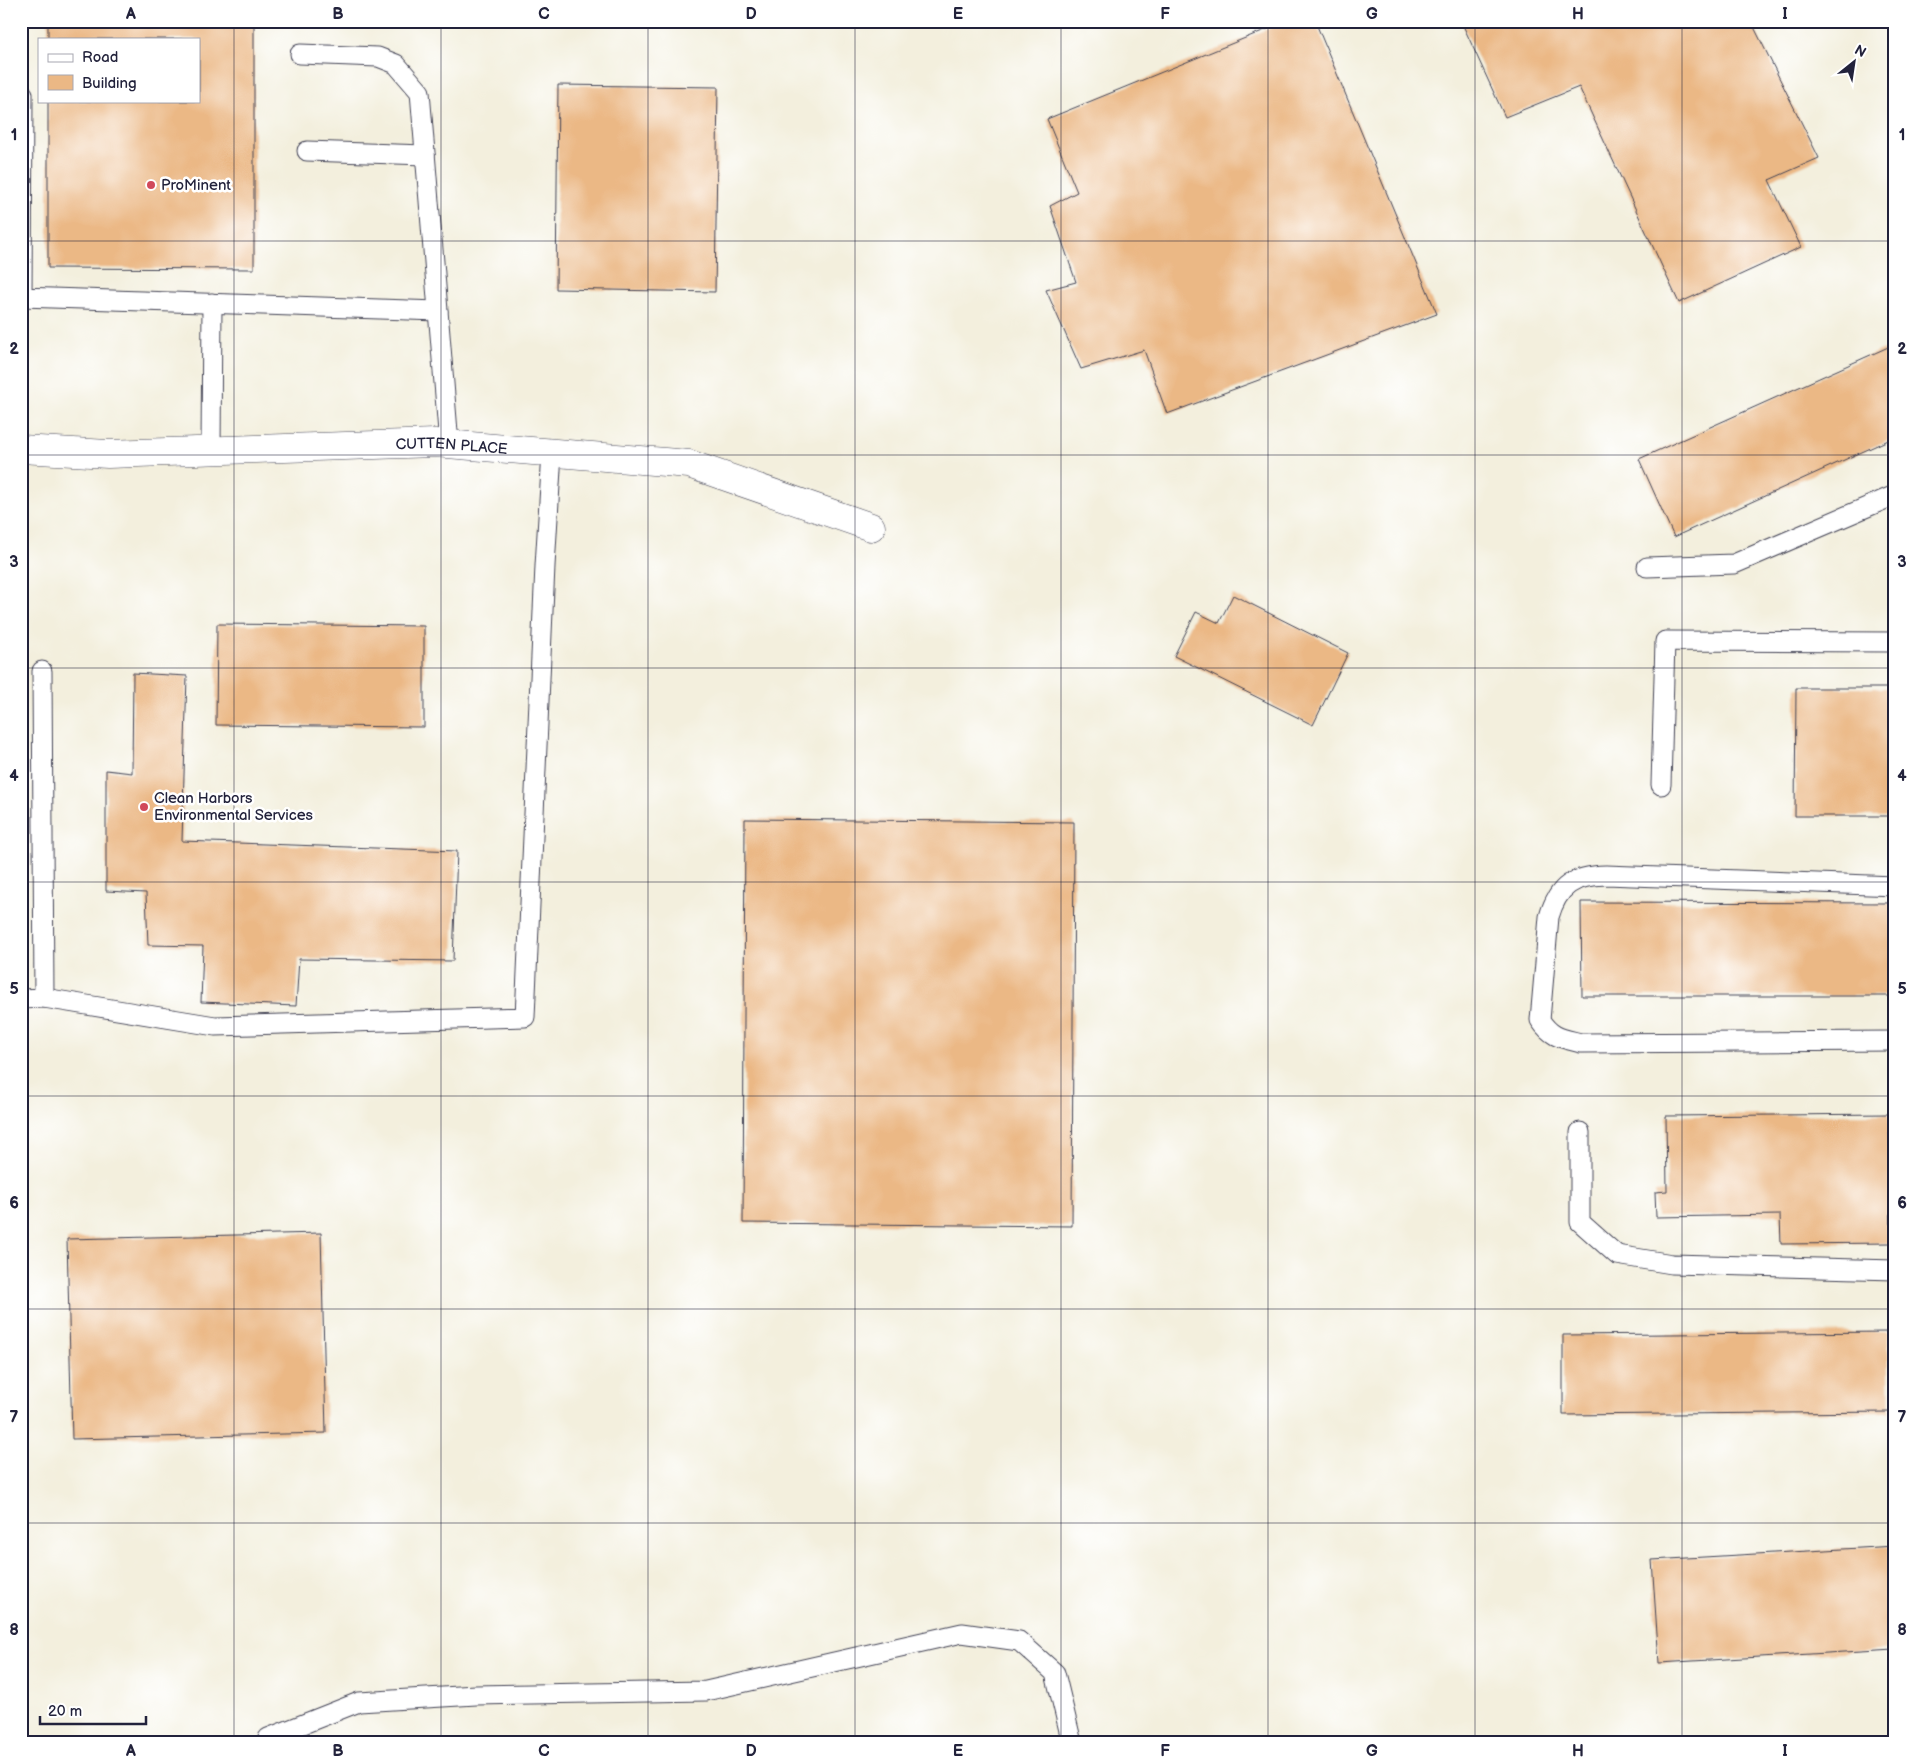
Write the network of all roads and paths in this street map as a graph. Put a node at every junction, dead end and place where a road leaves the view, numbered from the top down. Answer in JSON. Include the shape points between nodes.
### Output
{"nodes":[{"id":1,"x":300,"y":54,"type":"dead end"},
{"id":2,"x":23,"y":94,"type":"dead end"},
{"id":3,"x":307,"y":151,"type":"dead end"},
{"id":4,"x":425,"y":155,"type":"junction"},
{"id":5,"x":212,"y":303,"type":"junction"},
{"id":6,"x":438,"y":311,"type":"junction"},
{"id":7,"x":450,"y":444,"type":"junction"},
{"id":8,"x":21,"y":449,"type":"edge"},
{"id":9,"x":211,"y":450,"type":"junction"},
{"id":10,"x":552,"y":452,"type":"junction"},
{"id":11,"x":1895,"y":495,"type":"edge"},
{"id":12,"x":871,"y":527,"type":"dead end"},
{"id":13,"x":1647,"y":567,"type":"dead end"},
{"id":14,"x":1895,"y":642,"type":"edge"},
{"id":15,"x":42,"y":671,"type":"dead end"},
{"id":16,"x":1661,"y":786,"type":"dead end"},
{"id":17,"x":1895,"y":886,"type":"edge"},
{"id":18,"x":44,"y":998,"type":"junction"},
{"id":19,"x":21,"y":999,"type":"edge"},
{"id":20,"x":1895,"y":1041,"type":"edge"},
{"id":21,"x":1580,"y":1132,"type":"dead end"},
{"id":22,"x":1895,"y":1270,"type":"edge"},
{"id":23,"x":263,"y":1741,"type":"edge"},
{"id":24,"x":1072,"y":1743,"type":"edge"}],
"edges":[{"from":1,"to":4,"type":"lane","via":[[378,58],[396,64],[420,92]]},
{"from":2,"to":5,"type":"lane","via":[[22,297]]},
{"from":3,"to":4,"type":"lane"},
{"from":4,"to":6,"type":"lane"},
{"from":5,"to":6,"type":"lane"},
{"from":5,"to":9,"type":"lane"},
{"from":6,"to":7,"type":"lane"},
{"from":7,"to":9,"type":"street","name":"CUTTEN PLACE"},
{"from":7,"to":10,"type":"street","name":"CUTTEN PLACE"},
{"from":8,"to":9,"type":"street","name":"CUTTEN PLACE","via":[[108,454]]},
{"from":10,"to":12,"type":"street","name":"CUTTEN PLACE","via":[[689,464]]},
{"from":10,"to":18,"type":"lane","via":[[525,1017],[215,1026]]},
{"from":11,"to":13,"type":"lane","via":[[1734,564]]},
{"from":14,"to":16,"type":"lane","via":[[1665,641]]},
{"from":15,"to":18,"type":"lane"},
{"from":17,"to":20,"type":"lane","via":[[1606,875],[1587,876],[1571,882],[1559,893],[1550,917],[1540,1020],[1557,1038],[1581,1043]]},
{"from":18,"to":19,"type":"lane"},
{"from":21,"to":22,"type":"lane","via":[[1580,1222],[1617,1255],[1672,1264]]},
{"from":23,"to":24,"type":"lane","via":[[360,1702],[476,1695],[706,1691],[962,1633],[1019,1641],[1055,1673]]}]}
